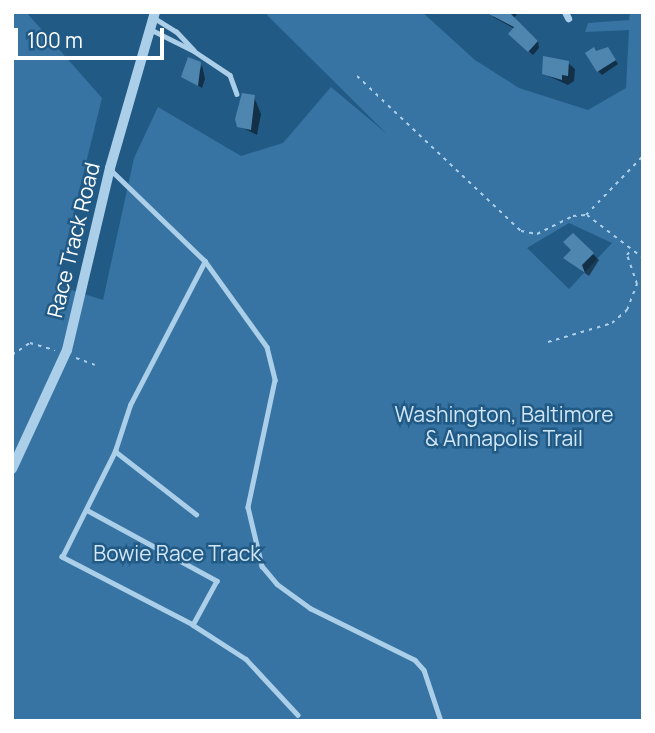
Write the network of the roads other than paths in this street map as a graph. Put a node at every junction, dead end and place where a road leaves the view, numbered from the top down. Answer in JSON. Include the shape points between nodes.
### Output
{"nodes":[{"id":1,"x":152,"y":20,"type":"edge"},
{"id":2,"x":194,"y":51,"type":"junction"},
{"id":3,"x":237,"y":94,"type":"dead end"},
{"id":4,"x":110,"y":169,"type":"junction"},
{"id":5,"x":205,"y":261,"type":"junction"},
{"id":6,"x":115,"y":451,"type":"junction"},
{"id":7,"x":12,"y":470,"type":"edge"},
{"id":8,"x":87,"y":510,"type":"junction"},
{"id":9,"x":196,"y":514,"type":"dead end"},
{"id":10,"x":193,"y":625,"type":"junction"},
{"id":11,"x":298,"y":715,"type":"dead end"},
{"id":12,"x":441,"y":721,"type":"edge"}],
"edges":[{"from":1,"to":2,"type":"lane"},
{"from":1,"to":2,"type":"lane","via":[[176,32]]},
{"from":1,"to":4,"type":"street","name":"Race Track Road"},
{"from":2,"to":3,"type":"lane","via":[[230,75]]},
{"from":4,"to":5,"type":"lane"},
{"from":4,"to":7,"type":"street","name":"Race Track Road","via":[[66,350]]},
{"from":5,"to":6,"type":"lane","via":[[130,405]]},
{"from":5,"to":12,"type":"lane","via":[[261,337],[274,366],[272,407],[248,507],[257,558],[276,584],[310,608],[355,634],[400,650],[421,665]]},
{"from":6,"to":8,"type":"lane"},
{"from":6,"to":9,"type":"lane"},
{"from":8,"to":10,"type":"lane","via":[[217,581]]},
{"from":8,"to":10,"type":"lane","via":[[62,557]]},
{"from":10,"to":11,"type":"lane","via":[[246,659]]}]}
